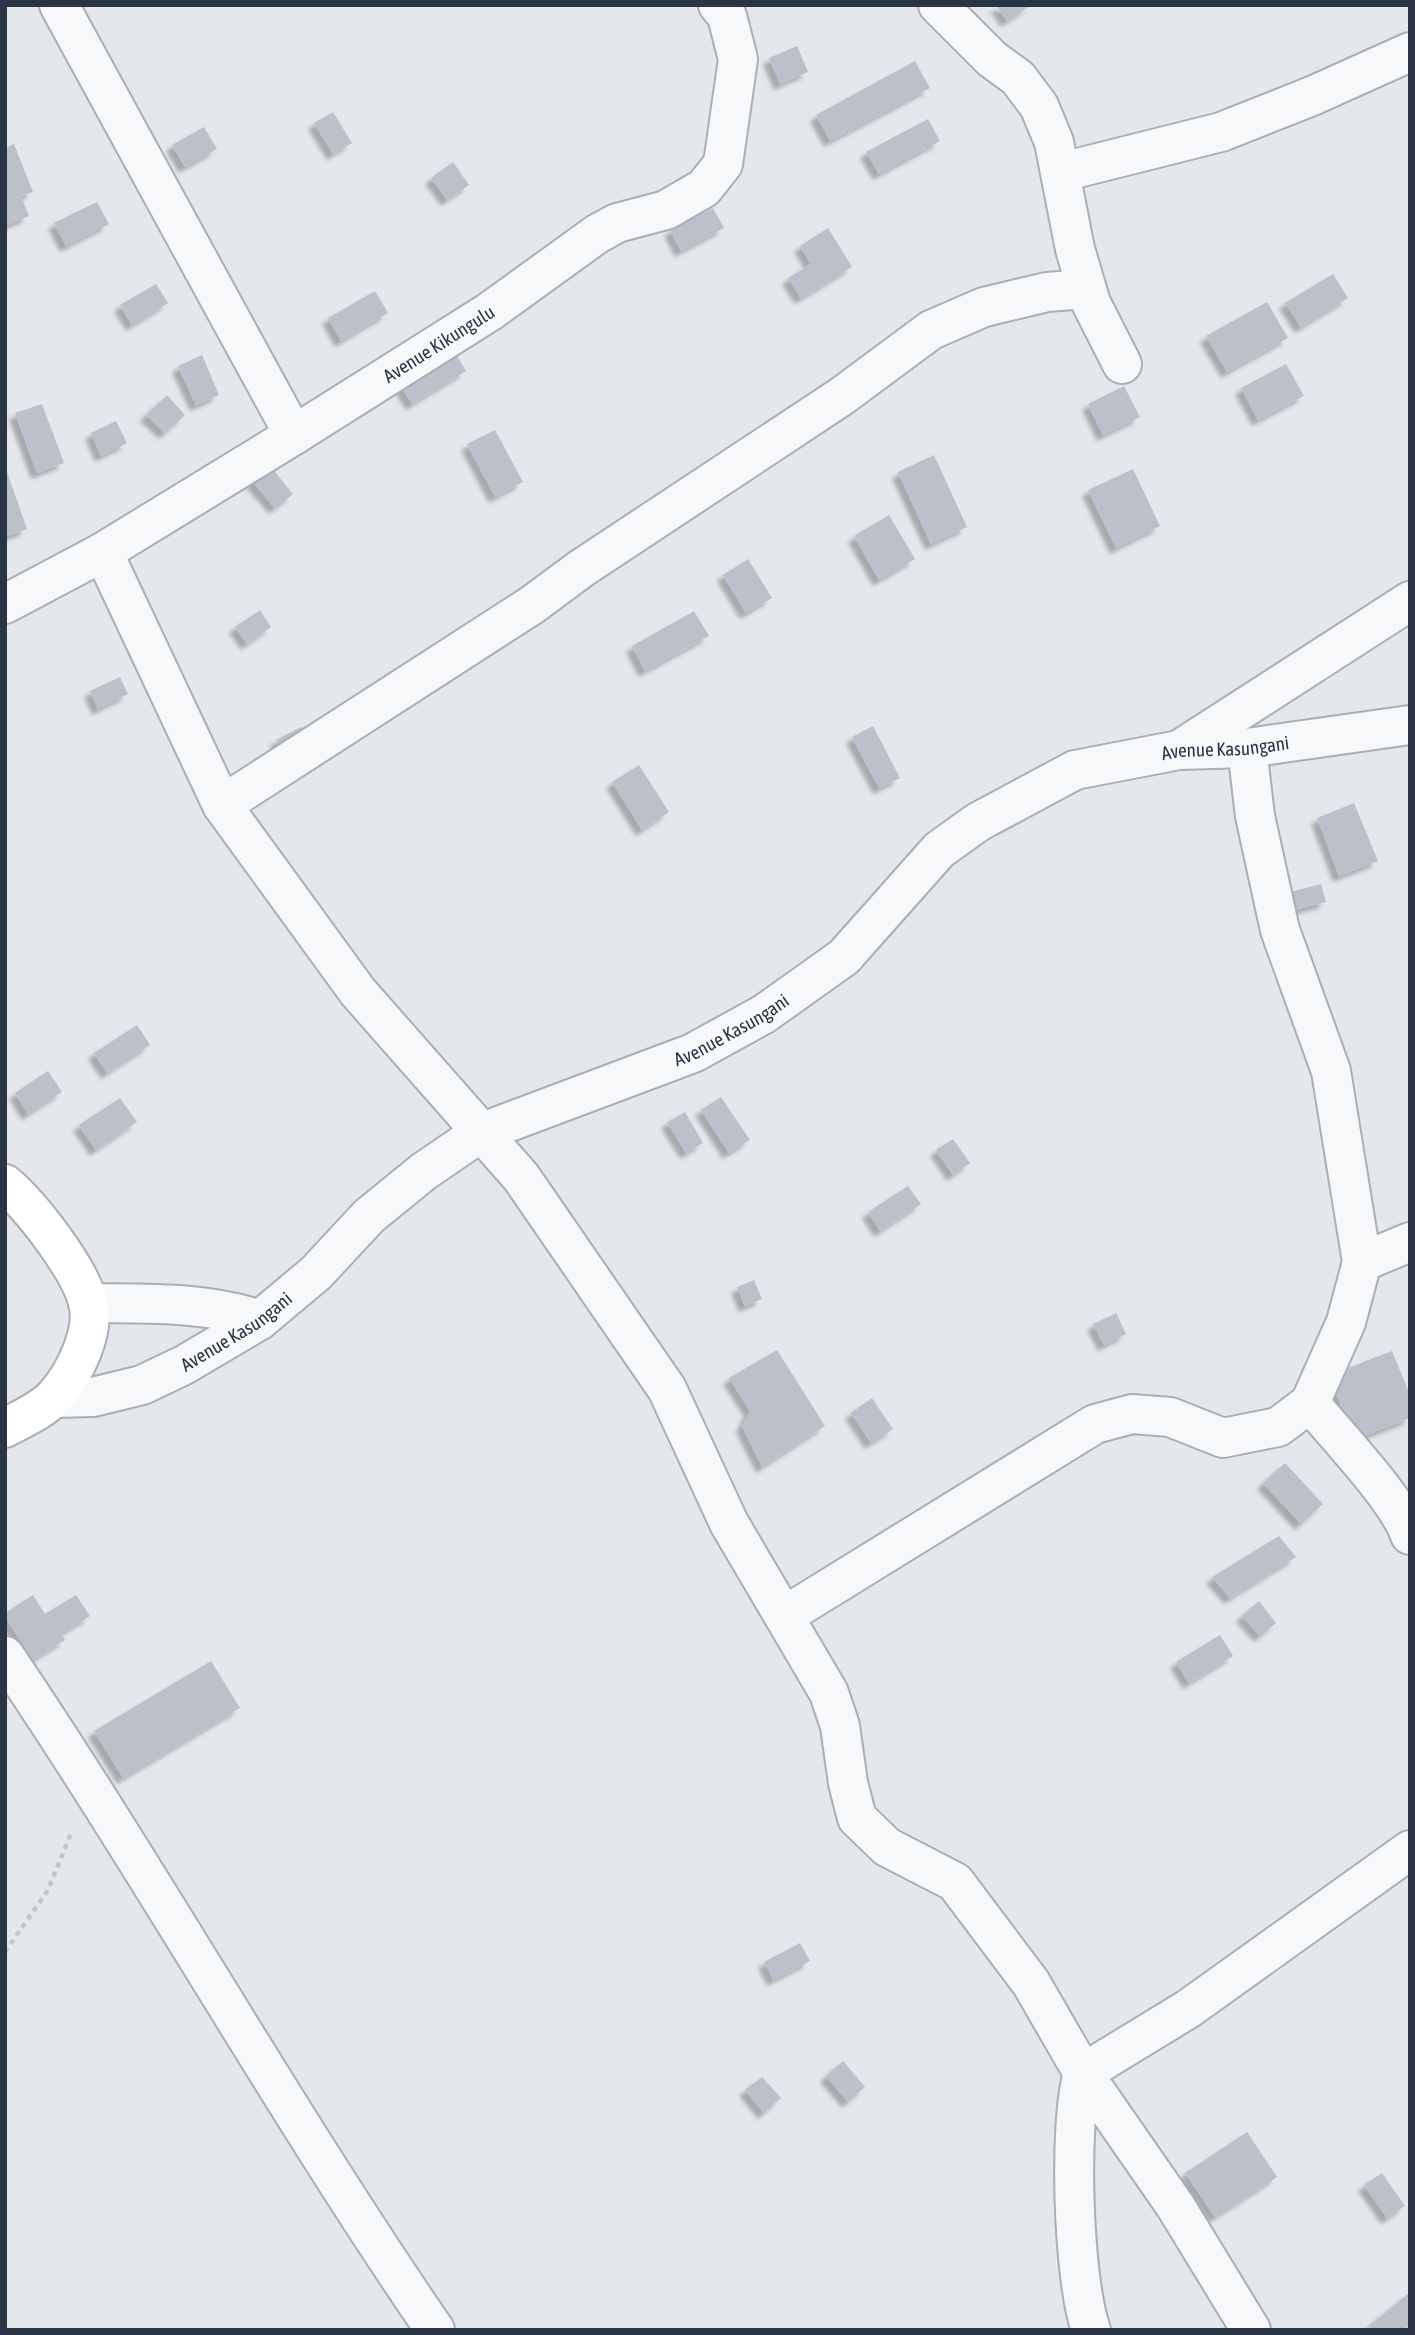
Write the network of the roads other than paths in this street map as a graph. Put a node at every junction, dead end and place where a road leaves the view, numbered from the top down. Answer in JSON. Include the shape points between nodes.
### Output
{"nodes":[{"id":1,"x":60,"y":5,"type":"edge"},
{"id":2,"x":718,"y":5,"type":"edge"},
{"id":3,"x":938,"y":5,"type":"edge"},
{"id":4,"x":1410,"y":52,"type":"edge"},
{"id":5,"x":1062,"y":172,"type":"junction"},
{"id":6,"x":1086,"y":289,"type":"junction"},
{"id":7,"x":1122,"y":364,"type":"dead end"},
{"id":8,"x":294,"y":435,"type":"junction"},
{"id":9,"x":103,"y":552,"type":"junction"},
{"id":10,"x":1410,"y":601,"type":"edge"},
{"id":11,"x":5,"y":604,"type":"edge"},
{"id":12,"x":1406,"y":719,"type":"edge"},
{"id":13,"x":1247,"y":748,"type":"junction"},
{"id":14,"x":1179,"y":750,"type":"junction"},
{"id":15,"x":222,"y":806,"type":"junction"},
{"id":16,"x":480,"y":1133,"type":"junction"},
{"id":17,"x":5,"y":1184,"type":"edge"},
{"id":18,"x":1410,"y":1242,"type":"edge"},
{"id":19,"x":1362,"y":1262,"type":"junction"},
{"id":20,"x":88,"y":1303,"type":"junction"},
{"id":21,"x":260,"y":1320,"type":"junction"},
{"id":22,"x":54,"y":1398,"type":"junction"},
{"id":23,"x":1310,"y":1403,"type":"junction"},
{"id":24,"x":5,"y":1427,"type":"edge"},
{"id":25,"x":1410,"y":1535,"type":"edge"},
{"id":26,"x":785,"y":1616,"type":"junction"},
{"id":27,"x":5,"y":1656,"type":"edge"},
{"id":28,"x":1410,"y":1850,"type":"edge"},
{"id":29,"x":1083,"y":2073,"type":"junction"},
{"id":30,"x":435,"y":2330,"type":"edge"},
{"id":31,"x":1091,"y":2330,"type":"edge"},
{"id":32,"x":1251,"y":2330,"type":"edge"}],
"edges":[{"from":1,"to":8,"type":"street"},
{"from":2,"to":8,"type":"street","name":"Avenue Kikungulu","via":[[727,16],[738,59],[723,164],[704,188],[666,210],[617,223],[597,234],[489,312]]},
{"from":3,"to":5,"type":"street","via":[[1025,87],[1039,106]]},
{"from":4,"to":5,"type":"street","via":[[1221,132]]},
{"from":5,"to":6,"type":"street"},
{"from":6,"to":7,"type":"street"},
{"from":6,"to":15,"type":"street","via":[[1047,292],[984,307],[931,330],[842,396],[532,605]]},
{"from":8,"to":9,"type":"street","name":"Avenue Kikungulu"},
{"from":9,"to":11,"type":"street","name":"Avenue Kikungulu"},
{"from":9,"to":15,"type":"street"},
{"from":10,"to":14,"type":"street"},
{"from":12,"to":13,"type":"street","name":"Avenue Kasungani"},
{"from":13,"to":14,"type":"street","name":"Avenue Kasungani"},
{"from":13,"to":19,"type":"street","via":[[1255,816],[1280,930],[1331,1071]]},
{"from":14,"to":16,"type":"street","name":"Avenue Kasungani","via":[[1075,770],[978,822],[939,850],[844,957],[764,1014],[693,1053]]},
{"from":15,"to":16,"type":"street","via":[[358,992]]},
{"from":16,"to":21,"type":"street","name":"Avenue Kasungani","via":[[369,1216],[316,1273]]},
{"from":16,"to":26,"type":"street","via":[[521,1177],[667,1389],[729,1523]]},
{"from":17,"to":20,"type":"street","via":[[34,1211]]},
{"from":18,"to":19,"type":"street"},
{"from":19,"to":23,"type":"street","via":[[1346,1322]]},
{"from":20,"to":21,"type":"street","via":[[175,1304],[231,1310]]},
{"from":20,"to":22,"type":"street","via":[[86,1338],[76,1368]]},
{"from":21,"to":22,"type":"street","name":"Avenue Kasungani","via":[[142,1385],[93,1397]]},
{"from":22,"to":24,"type":"street"},
{"from":23,"to":25,"type":"street","via":[[1390,1501]]},
{"from":23,"to":26,"type":"street","via":[[1278,1427],[1223,1438],[1170,1417],[1132,1414],[1095,1424]]},
{"from":26,"to":29,"type":"street","via":[[829,1693],[840,1726],[857,1818],[887,1847],[955,1882],[1031,1983]]},
{"from":27,"to":30,"type":"street","via":[[88,1779],[363,2225]]},
{"from":28,"to":29,"type":"street","via":[[1188,2009]]},
{"from":29,"to":31,"type":"street","via":[[1076,2095],[1075,2139],[1079,2262]]},
{"from":29,"to":32,"type":"street","via":[[1176,2207]]}]}
